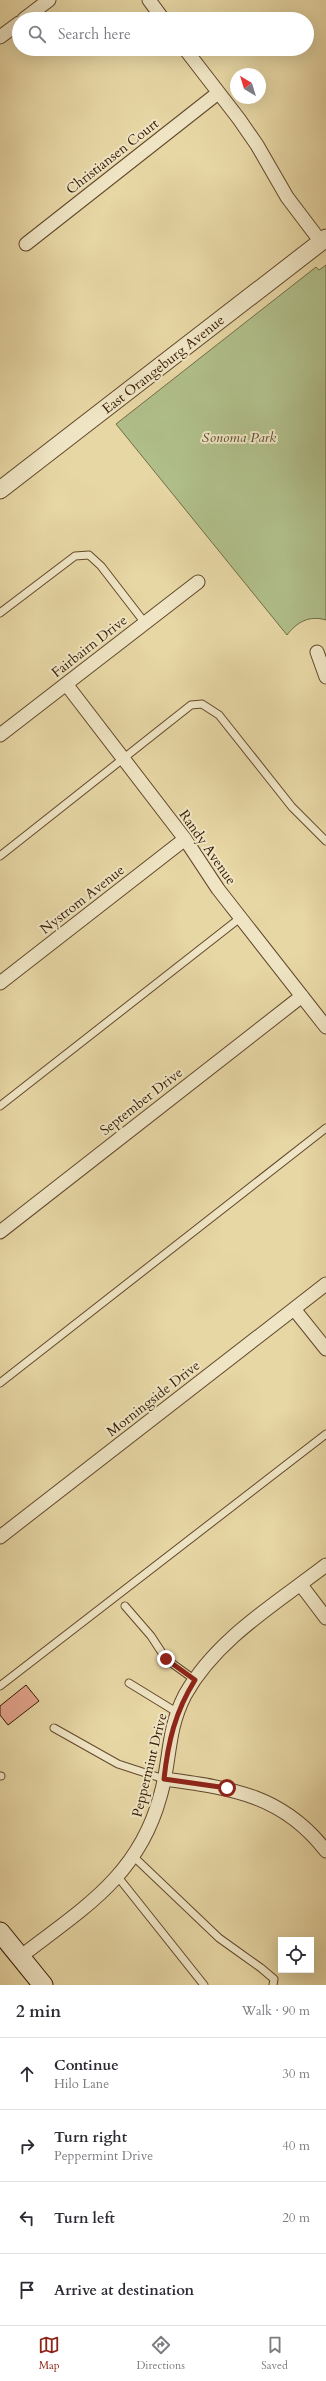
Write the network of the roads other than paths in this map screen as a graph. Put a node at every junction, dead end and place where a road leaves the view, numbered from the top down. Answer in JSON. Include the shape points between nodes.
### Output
{"nodes":[{"id":1,"x":49,"y":0,"type":"edge"},
{"id":2,"x":148,"y":0,"type":"edge"},
{"id":3,"x":33,"y":12,"type":"edge"},
{"id":4,"x":157,"y":12,"type":"edge"},
{"id":5,"x":12,"y":28,"type":"edge"},
{"id":6,"x":0,"y":37,"type":"edge"},
{"id":7,"x":190,"y":56,"type":"edge"},
{"id":8,"x":218,"y":93,"type":"junction"},
{"id":9,"x":323,"y":240,"type":"edge"},
{"id":10,"x":26,"y":244,"type":"dead end"},
{"id":11,"x":0,"y":490,"type":"edge"},
{"id":12,"x":198,"y":582,"type":"dead end"},
{"id":13,"x":0,"y":613,"type":"edge"},
{"id":14,"x":145,"y":623,"type":"junction"},
{"id":15,"x":317,"y":652,"type":"dead end"},
{"id":16,"x":326,"y":677,"type":"edge"},
{"id":17,"x":66,"y":684,"type":"junction"},
{"id":18,"x":0,"y":735,"type":"edge"},
{"id":19,"x":123,"y":758,"type":"junction"},
{"id":20,"x":185,"y":839,"type":"junction"},
{"id":21,"x":326,"y":841,"type":"edge"},
{"id":22,"x":0,"y":856,"type":"edge"},
{"id":23,"x":240,"y":918,"type":"junction"},
{"id":24,"x":0,"y":984,"type":"edge"},
{"id":25,"x":302,"y":996,"type":"junction"},
{"id":26,"x":326,"y":1027,"type":"edge"},
{"id":27,"x":0,"y":1106,"type":"edge"},
{"id":28,"x":326,"y":1128,"type":"edge"},
{"id":29,"x":0,"y":1232,"type":"edge"},
{"id":30,"x":326,"y":1284,"type":"edge"},
{"id":31,"x":294,"y":1309,"type":"junction"},
{"id":32,"x":326,"y":1349,"type":"edge"},
{"id":33,"x":0,"y":1383,"type":"edge"},
{"id":34,"x":326,"y":1434,"type":"edge"},
{"id":35,"x":0,"y":1537,"type":"edge"},
{"id":36,"x":326,"y":1565,"type":"edge"},
{"id":37,"x":300,"y":1585,"type":"junction"},
{"id":38,"x":125,"y":1606,"type":"dead end"},
{"id":39,"x":326,"y":1618,"type":"edge"},
{"id":40,"x":195,"y":1680,"type":"junction"},
{"id":41,"x":129,"y":1683,"type":"dead end"},
{"id":42,"x":0,"y":1686,"type":"edge"},
{"id":43,"x":178,"y":1713,"type":"junction"},
{"id":44,"x":54,"y":1728,"type":"dead end"},
{"id":45,"x":164,"y":1779,"type":"junction"},
{"id":46,"x":326,"y":1851,"type":"edge"},
{"id":47,"x":134,"y":1857,"type":"junction"},
{"id":48,"x":118,"y":1877,"type":"junction"},
{"id":49,"x":0,"y":1932,"type":"edge"},
{"id":50,"x":20,"y":1957,"type":"junction"},
{"id":51,"x":43,"y":1985,"type":"edge"},
{"id":52,"x":204,"y":1985,"type":"edge"},
{"id":53,"x":273,"y":1985,"type":"edge"}],
"edges":[{"from":1,"to":3,"type":"street"},
{"from":2,"to":4,"type":"street"},
{"from":5,"to":6,"type":"street"},
{"from":7,"to":8,"type":"street"},
{"from":8,"to":9,"type":"street","via":[[254,140],[287,197]]},
{"from":8,"to":10,"type":"street","name":"Christiansen Court"},
{"from":9,"to":11,"type":"street","name":"East Orangeburg Avenue"},
{"from":12,"to":14,"type":"street","name":"Fairbairn Drive"},
{"from":13,"to":14,"type":"lane","via":[[75,556],[89,555],[101,566]]},
{"from":14,"to":17,"type":"street","name":"Fairbairn Drive"},
{"from":15,"to":16,"type":"street"},
{"from":17,"to":18,"type":"street","name":"Fairbairn Drive"},
{"from":17,"to":19,"type":"street","name":"Randy Avenue"},
{"from":19,"to":20,"type":"street","name":"Randy Avenue"},
{"from":19,"to":21,"type":"lane","via":[[191,705],[202,704],[219,715],[292,807]]},
{"from":19,"to":22,"type":"lane"},
{"from":20,"to":23,"type":"street","name":"Randy Avenue","via":[[218,890]]},
{"from":20,"to":24,"type":"street","name":"Nystrom Avenue"},
{"from":23,"to":25,"type":"street","name":"Randy Avenue"},
{"from":23,"to":27,"type":"lane"},
{"from":25,"to":26,"type":"street","name":"Randy Avenue"},
{"from":25,"to":29,"type":"street","name":"September Drive"},
{"from":28,"to":33,"type":"lane"},
{"from":30,"to":31,"type":"street","name":"Morningside Drive"},
{"from":31,"to":32,"type":"street"},
{"from":31,"to":35,"type":"street","name":"Morningside Drive"},
{"from":34,"to":42,"type":"lane"},
{"from":36,"to":37,"type":"street","name":"Peppermint Drive"},
{"from":37,"to":39,"type":"street"},
{"from":37,"to":40,"type":"street","name":"Peppermint Drive","via":[[233,1637]]},
{"from":38,"to":40,"type":"lane","via":[[152,1636],[166,1659]]},
{"from":40,"to":43,"type":"street","name":"Peppermint Drive"},
{"from":41,"to":43,"type":"lane"},
{"from":43,"to":45,"type":"street","name":"Peppermint Drive","via":[[168,1742]]},
{"from":44,"to":45,"type":"lane","via":[[118,1764]]},
{"from":45,"to":46,"type":"street","via":[[227,1788],[269,1804],[305,1829]]},
{"from":45,"to":47,"type":"street","name":"Peppermint Drive","via":[[152,1824]]},
{"from":47,"to":48,"type":"street","name":"Peppermint Drive"},
{"from":47,"to":53,"type":"lane","via":[[218,1938],[274,1979]]},
{"from":48,"to":50,"type":"street","name":"Peppermint Drive","via":[[106,1890]]},
{"from":48,"to":52,"type":"lane"},
{"from":49,"to":50,"type":"main road"},
{"from":50,"to":51,"type":"main road"}]}
